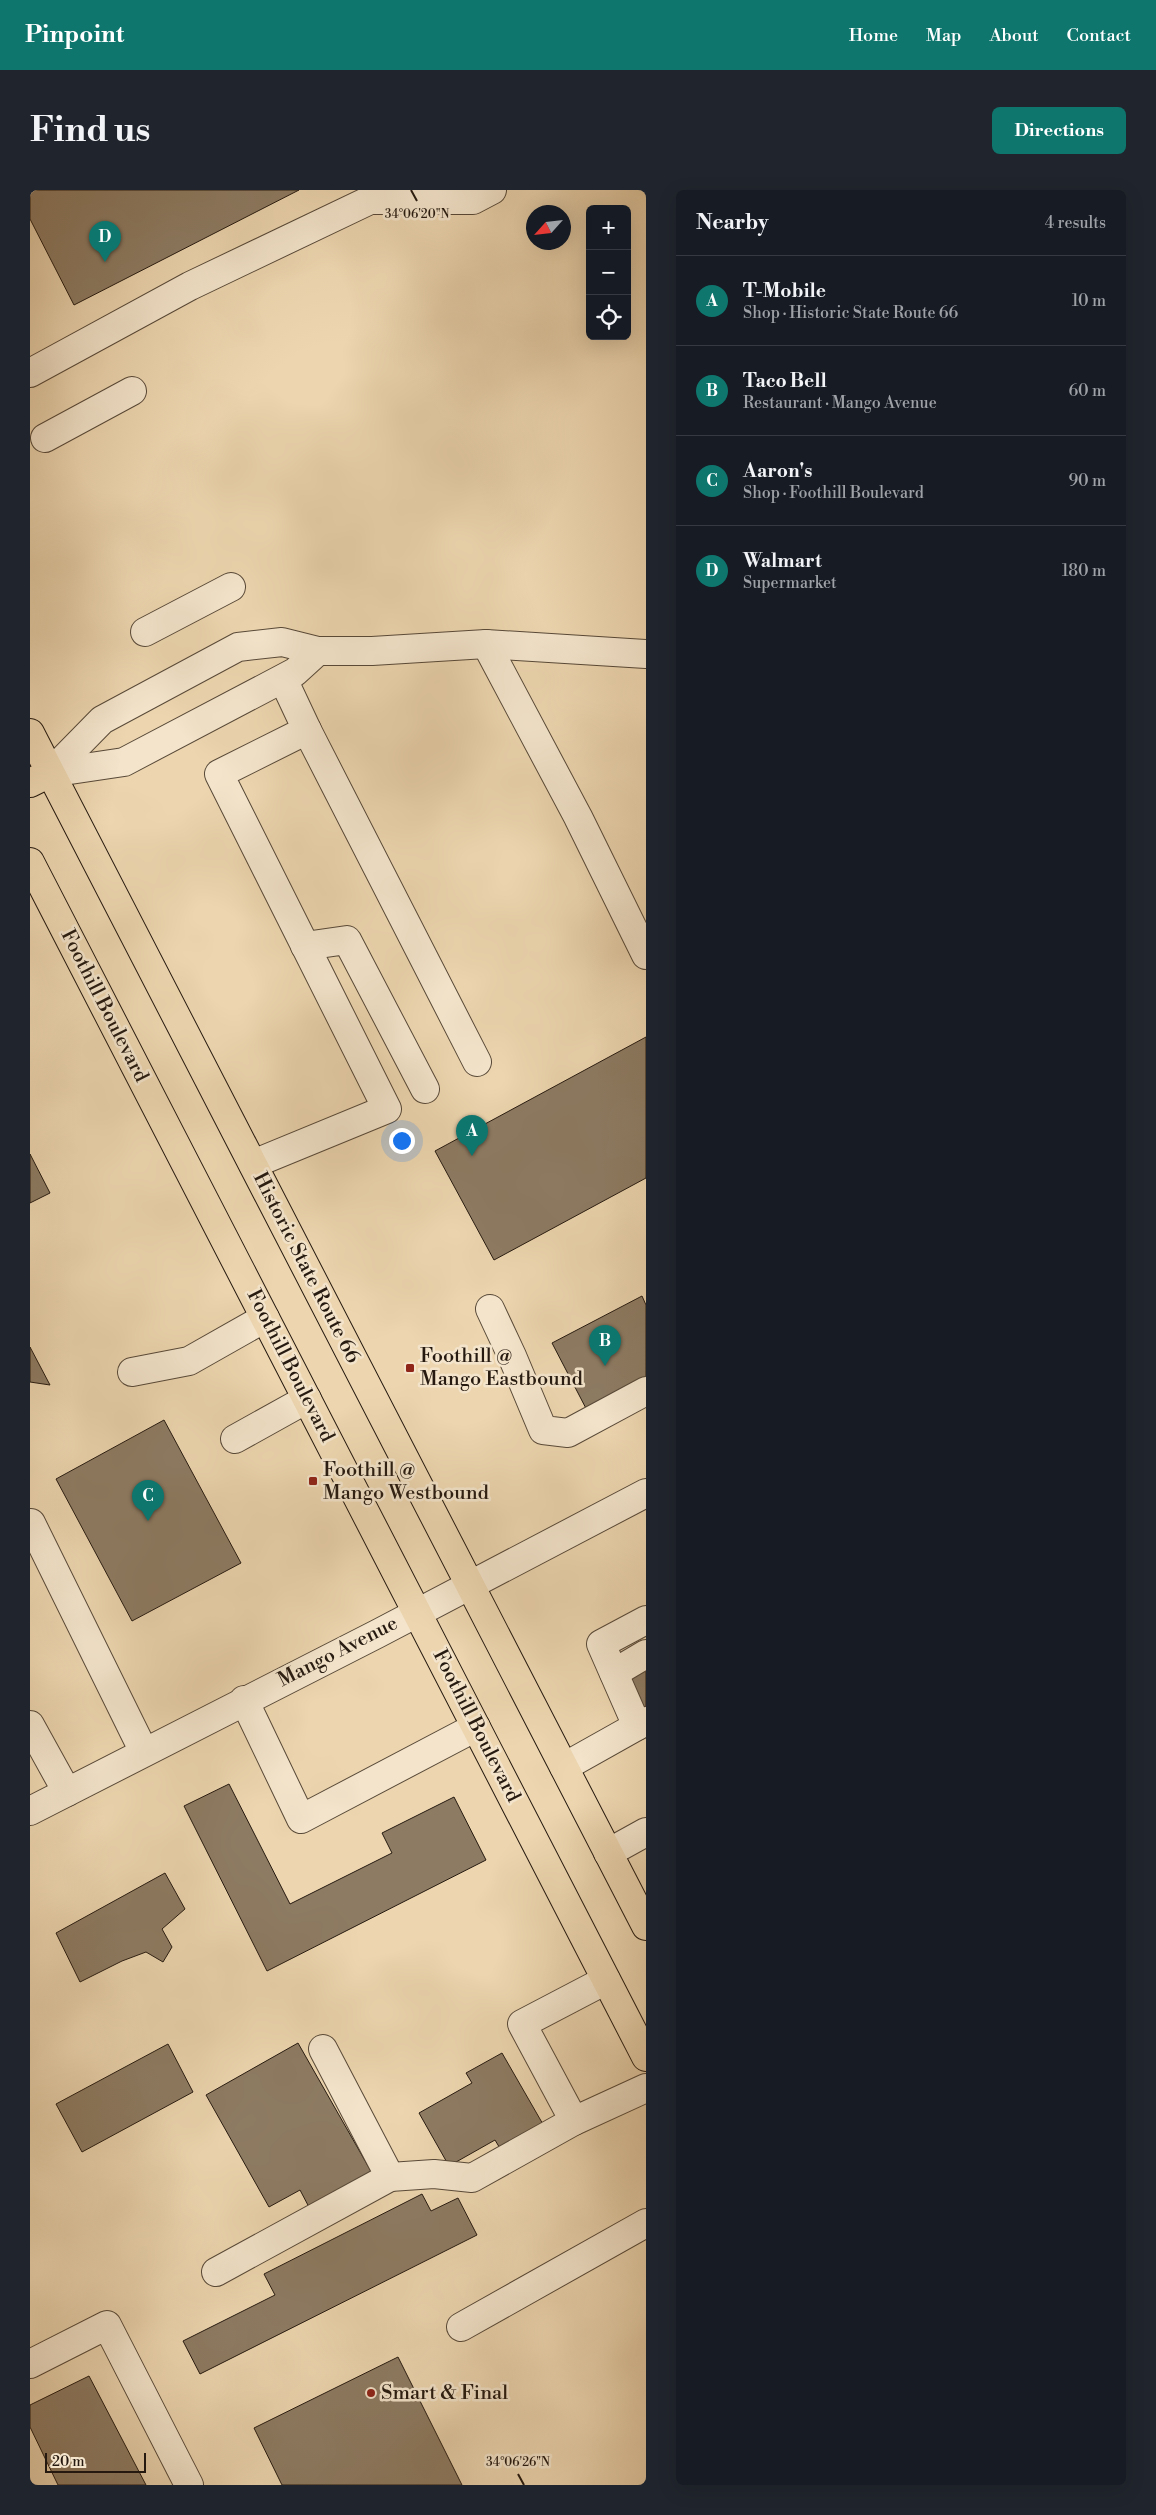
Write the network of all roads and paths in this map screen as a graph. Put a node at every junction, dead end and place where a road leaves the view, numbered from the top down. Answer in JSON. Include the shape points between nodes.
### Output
{"nodes":[{"id":1,"x":492,"y":190,"type":"edge"},
{"id":2,"x":30,"y":373,"type":"edge"},
{"id":3,"x":132,"y":391,"type":"dead end"},
{"id":4,"x":45,"y":438,"type":"dead end"},
{"id":5,"x":231,"y":587,"type":"dead end"},
{"id":6,"x":145,"y":632,"type":"dead end"},
{"id":7,"x":486,"y":644,"type":"junction"},
{"id":8,"x":318,"y":651,"type":"junction"},
{"id":9,"x":646,"y":654,"type":"edge"},
{"id":10,"x":282,"y":679,"type":"junction"},
{"id":11,"x":307,"y":730,"type":"junction"},
{"id":12,"x":30,"y":733,"type":"edge"},
{"id":13,"x":40,"y":778,"type":"edge"},
{"id":14,"x":30,"y":862,"type":"edge"},
{"id":15,"x":305,"y":946,"type":"junction"},
{"id":16,"x":646,"y":955,"type":"edge"},
{"id":17,"x":477,"y":1062,"type":"dead end"},
{"id":18,"x":425,"y":1089,"type":"dead end"},
{"id":19,"x":253,"y":1164,"type":"junction"},
{"id":20,"x":490,"y":1309,"type":"dead end"},
{"id":21,"x":265,"y":1318,"type":"junction"},
{"id":22,"x":132,"y":1372,"type":"dead end"},
{"id":23,"x":646,"y":1391,"type":"edge"},
{"id":24,"x":307,"y":1399,"type":"junction"},
{"id":25,"x":235,"y":1439,"type":"dead end"},
{"id":26,"x":646,"y":1493,"type":"edge"},
{"id":27,"x":31,"y":1523,"type":"edge"},
{"id":28,"x":470,"y":1585,"type":"junction"},
{"id":29,"x":417,"y":1612,"type":"junction"},
{"id":30,"x":646,"y":1620,"type":"edge"},
{"id":31,"x":646,"y":1654,"type":"edge"},
{"id":32,"x":614,"y":1674,"type":"junction"},
{"id":33,"x":244,"y":1700,"type":"junction"},
{"id":34,"x":641,"y":1724,"type":"edge"},
{"id":35,"x":30,"y":1725,"type":"edge"},
{"id":36,"x":476,"y":1727,"type":"junction"},
{"id":37,"x":144,"y":1752,"type":"junction"},
{"id":38,"x":564,"y":1766,"type":"junction"},
{"id":39,"x":67,"y":1792,"type":"junction"},
{"id":40,"x":30,"y":1811,"type":"edge"},
{"id":41,"x":646,"y":1832,"type":"edge"},
{"id":42,"x":608,"y":1852,"type":"junction"},
{"id":43,"x":646,"y":1926,"type":"edge"},
{"id":44,"x":606,"y":1980,"type":"junction"},
{"id":45,"x":323,"y":2049,"type":"dead end"},
{"id":46,"x":646,"y":2057,"type":"edge"},
{"id":47,"x":646,"y":2088,"type":"edge"},
{"id":48,"x":574,"y":2121,"type":"junction"},
{"id":49,"x":390,"y":2177,"type":"junction"},
{"id":50,"x":646,"y":2223,"type":"edge"},
{"id":51,"x":216,"y":2272,"type":"dead end"},
{"id":52,"x":461,"y":2327,"type":"dead end"},
{"id":53,"x":30,"y":2364,"type":"edge"},
{"id":54,"x":189,"y":2485,"type":"edge"}],
"edges":[{"from":1,"to":2,"type":"street","via":[[473,200],[370,200],[190,286]]},
{"from":3,"to":4,"type":"street"},
{"from":5,"to":6,"type":"street"},
{"from":7,"to":8,"type":"street"},
{"from":7,"to":9,"type":"street"},
{"from":7,"to":16,"type":"street","via":[[578,817]]},
{"from":8,"to":10,"type":"street"},
{"from":8,"to":13,"type":"street","via":[[282,642],[238,648],[102,720]]},
{"from":10,"to":11,"type":"street"},
{"from":10,"to":13,"type":"street","via":[[124,762]]},
{"from":11,"to":15,"type":"street","via":[[219,774]]},
{"from":11,"to":17,"type":"street"},
{"from":12,"to":13,"type":"main road"},
{"from":13,"to":19,"type":"main road","name":"Historic State Route 66","via":[[142,950]]},
{"from":14,"to":21,"type":"main road","name":"Foothill Boulevard"},
{"from":15,"to":18,"type":"street","via":[[347,940]]},
{"from":15,"to":19,"type":"street","via":[[387,1109]]},
{"from":19,"to":28,"type":"main road","name":"Historic State Route 66"},
{"from":20,"to":23,"type":"street","via":[[543,1430],[568,1433]]},
{"from":21,"to":22,"type":"street","via":[[189,1361]]},
{"from":21,"to":24,"type":"main road","name":"Foothill Boulevard"},
{"from":24,"to":25,"type":"street"},
{"from":24,"to":29,"type":"main road","name":"Foothill Boulevard"},
{"from":26,"to":28,"type":"street","name":"Mango Avenue"},
{"from":27,"to":37,"type":"street"},
{"from":28,"to":29,"type":"street","name":"Mango Avenue"},
{"from":28,"to":38,"type":"main road"},
{"from":29,"to":33,"type":"street","name":"Mango Avenue"},
{"from":29,"to":36,"type":"main road","name":"Foothill Boulevard"},
{"from":30,"to":32,"type":"street","via":[[601,1644]]},
{"from":31,"to":32,"type":"street"},
{"from":32,"to":34,"type":"street"},
{"from":33,"to":36,"type":"street","via":[[301,1819]]},
{"from":33,"to":37,"type":"street","name":"Mango Avenue"},
{"from":34,"to":38,"type":"street"},
{"from":35,"to":39,"type":"street"},
{"from":36,"to":44,"type":"main road","name":"Foothill Boulevard"},
{"from":37,"to":39,"type":"street","name":"Mango Avenue"},
{"from":38,"to":42,"type":"main road"},
{"from":39,"to":40,"type":"street","name":"Mango Avenue"},
{"from":41,"to":42,"type":"street"},
{"from":42,"to":43,"type":"main road"},
{"from":44,"to":46,"type":"main road","name":"Foothill Boulevard"},
{"from":44,"to":48,"type":"street","via":[[522,2024]]},
{"from":45,"to":49,"type":"street"},
{"from":47,"to":48,"type":"street"},
{"from":48,"to":49,"type":"street","via":[[472,2178],[434,2174]]},
{"from":49,"to":51,"type":"street"},
{"from":50,"to":52,"type":"street"},
{"from":53,"to":54,"type":"street","via":[[108,2325]]}]}
